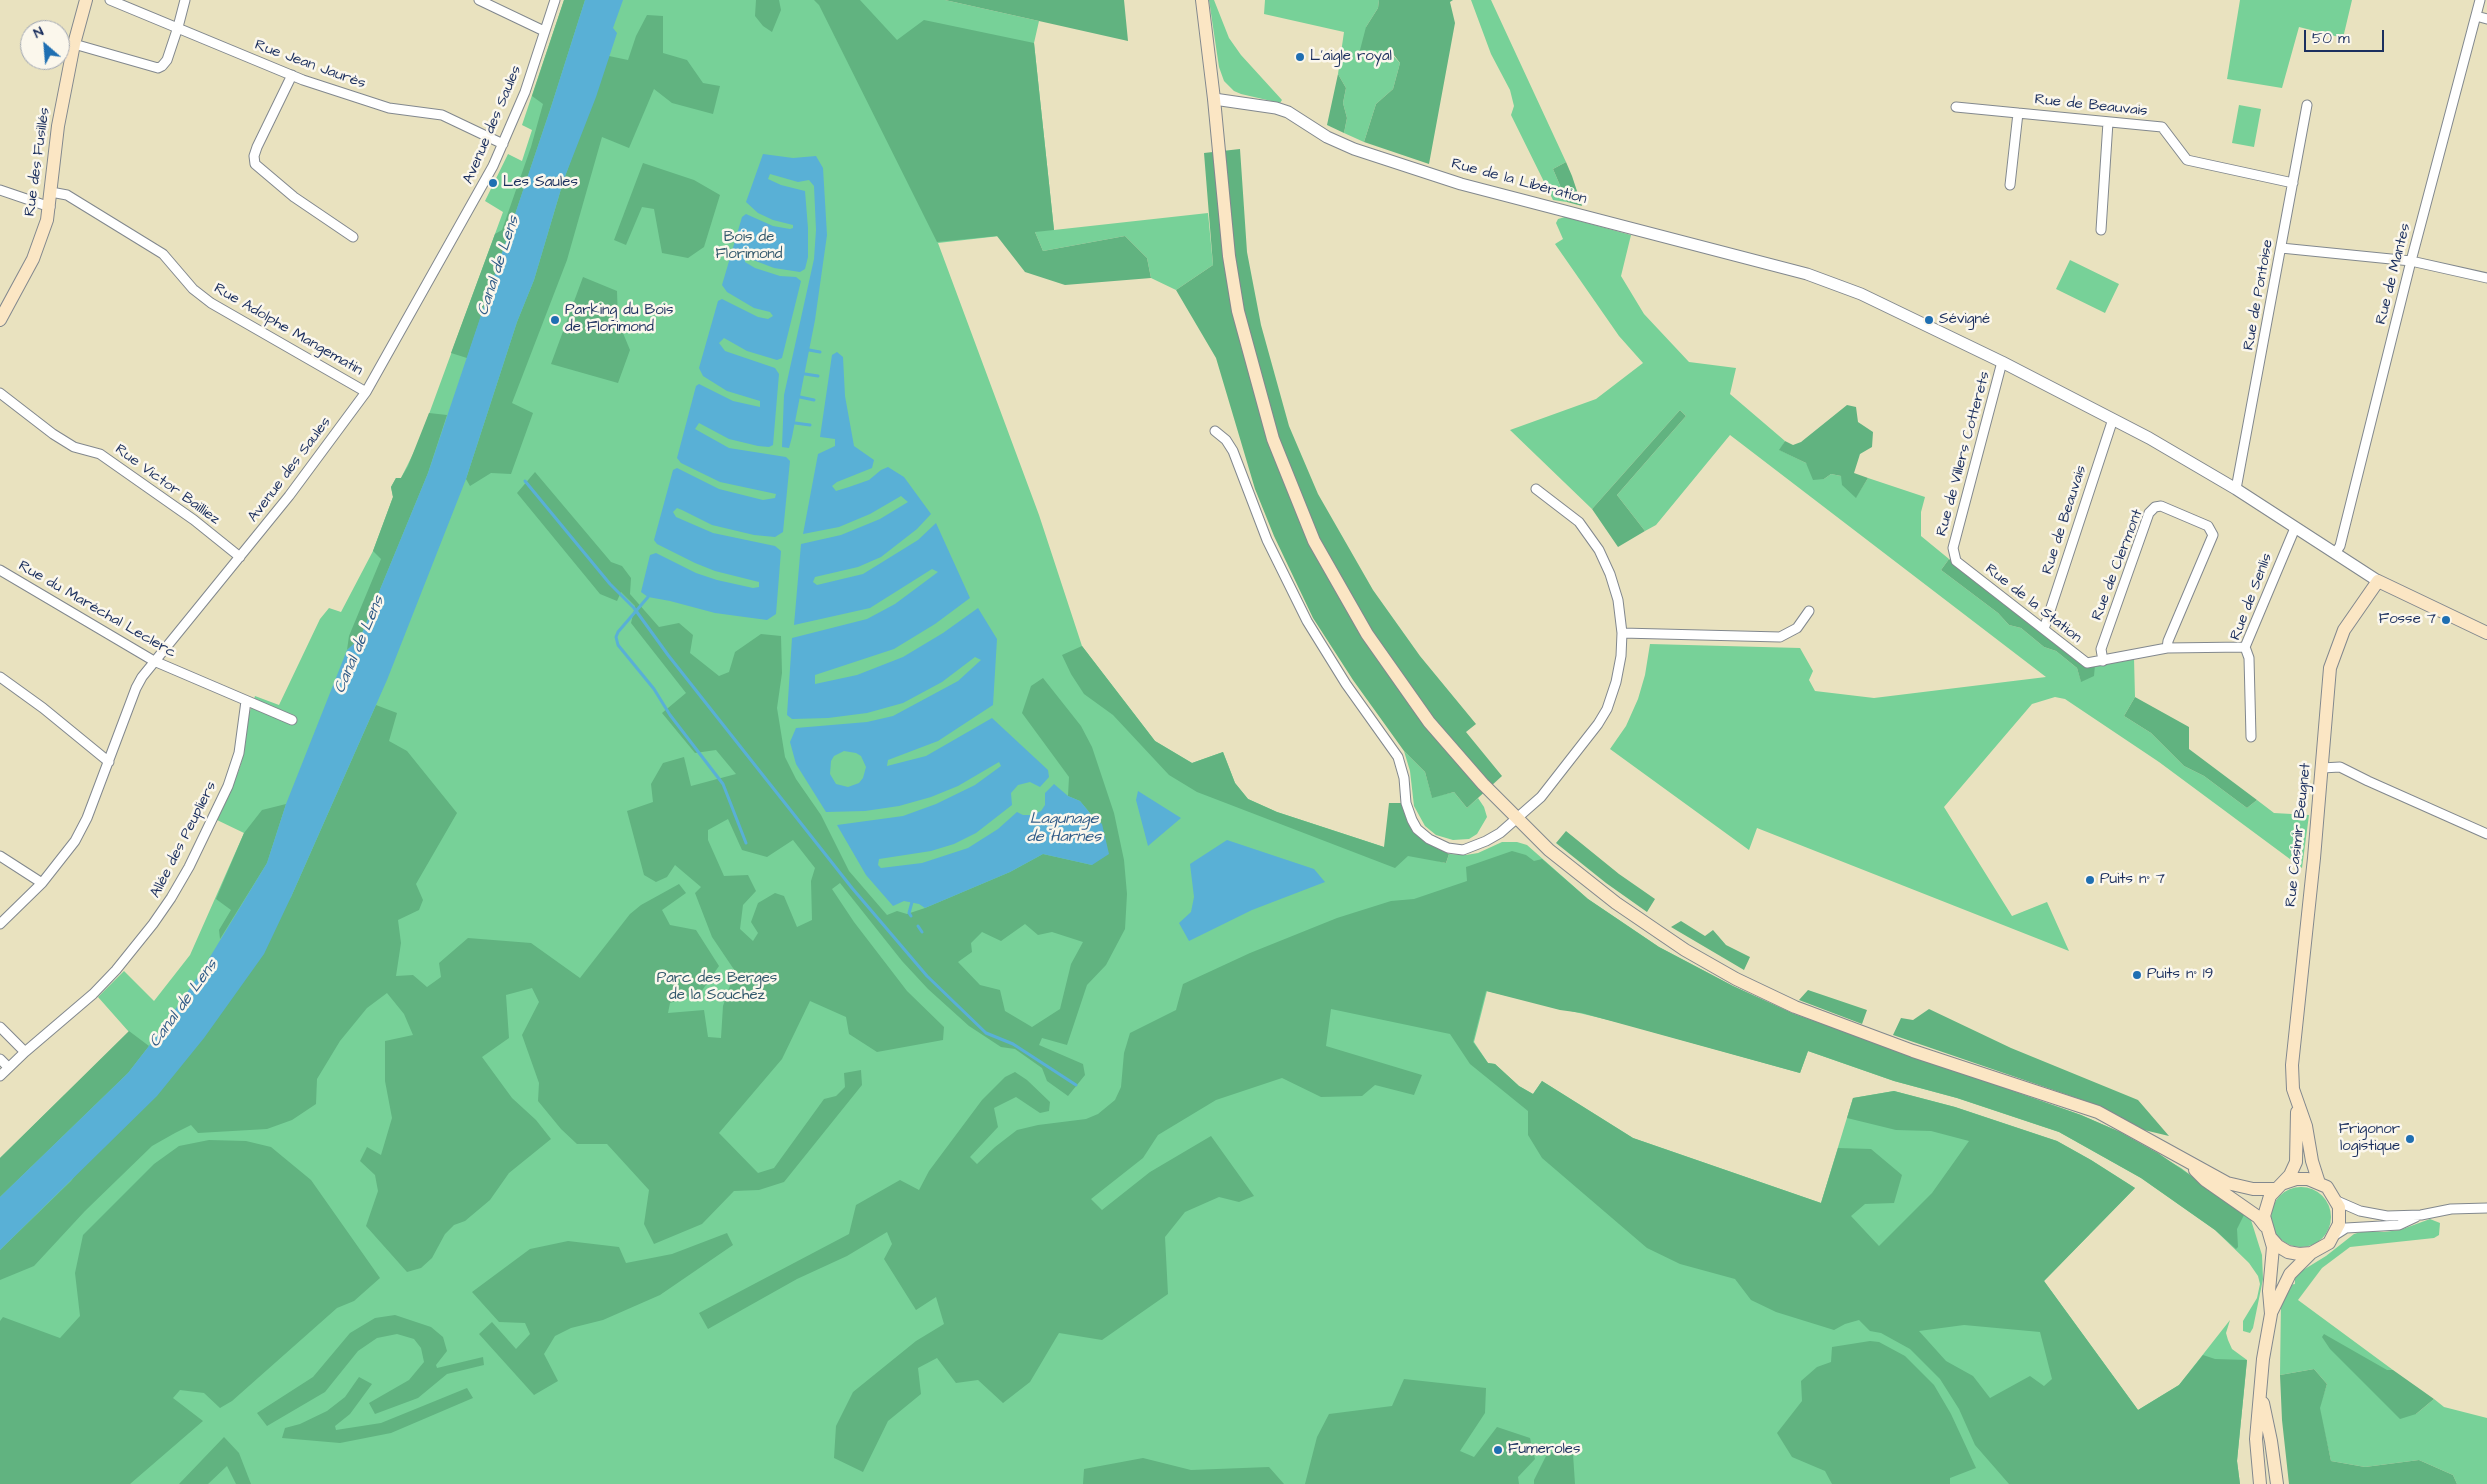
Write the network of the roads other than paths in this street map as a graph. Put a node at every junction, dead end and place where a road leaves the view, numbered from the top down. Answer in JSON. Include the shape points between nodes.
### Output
{"nodes":[{"id":1,"x":86,"y":0,"type":"edge"},
{"id":2,"x":110,"y":0,"type":"edge"},
{"id":3,"x":185,"y":0,"type":"edge"},
{"id":4,"x":479,"y":0,"type":"edge"},
{"id":5,"x":555,"y":0,"type":"edge"},
{"id":6,"x":1202,"y":0,"type":"edge"},
{"id":7,"x":2480,"y":0,"type":"edge"},
{"id":8,"x":2476,"y":16,"type":"junction"},
{"id":9,"x":2487,"y":19,"type":"edge"},
{"id":10,"x":178,"y":27,"type":"junction"},
{"id":11,"x":544,"y":31,"type":"junction"},
{"id":12,"x":74,"y":44,"type":"junction"},
{"id":13,"x":292,"y":76,"type":"junction"},
{"id":14,"x":1214,"y":99,"type":"junction"},
{"id":15,"x":2307,"y":106,"type":"dead end"},
{"id":16,"x":1956,"y":107,"type":"dead end"},
{"id":17,"x":2018,"y":113,"type":"junction"},
{"id":18,"x":2108,"y":122,"type":"junction"},
{"id":19,"x":503,"y":144,"type":"junction"},
{"id":20,"x":2293,"y":183,"type":"junction"},
{"id":21,"x":2010,"y":184,"type":"dead end"},
{"id":22,"x":0,"y":190,"type":"edge"},
{"id":23,"x":51,"y":192,"type":"junction"},
{"id":24,"x":50,"y":206,"type":"junction"},
{"id":25,"x":2101,"y":230,"type":"dead end"},
{"id":26,"x":353,"y":237,"type":"dead end"},
{"id":27,"x":2281,"y":248,"type":"junction"},
{"id":28,"x":2411,"y":261,"type":"junction"},
{"id":29,"x":2487,"y":278,"type":"edge"},
{"id":30,"x":0,"y":320,"type":"edge"},
{"id":31,"x":2002,"y":362,"type":"junction"},
{"id":32,"x":366,"y":392,"type":"junction"},
{"id":33,"x":0,"y":393,"type":"edge"},
{"id":34,"x":2113,"y":419,"type":"junction"},
{"id":35,"x":1215,"y":431,"type":"dead end"},
{"id":36,"x":1536,"y":489,"type":"dead end"},
{"id":37,"x":2236,"y":489,"type":"junction"},
{"id":38,"x":2295,"y":528,"type":"junction"},
{"id":39,"x":2334,"y":553,"type":"junction"},
{"id":40,"x":1953,"y":554,"type":"joint"},
{"id":41,"x":240,"y":556,"type":"junction"},
{"id":42,"x":0,"y":570,"type":"edge"},
{"id":43,"x":2378,"y":581,"type":"junction"},
{"id":44,"x":1809,"y":611,"type":"dead end"},
{"id":45,"x":2044,"y":629,"type":"junction"},
{"id":46,"x":2487,"y":633,"type":"edge"},
{"id":47,"x":1622,"y":634,"type":"junction"},
{"id":48,"x":2245,"y":647,"type":"junction"},
{"id":49,"x":2167,"y":648,"type":"junction"},
{"id":50,"x":2103,"y":661,"type":"junction"},
{"id":51,"x":154,"y":662,"type":"junction"},
{"id":52,"x":0,"y":678,"type":"edge"},
{"id":53,"x":246,"y":701,"type":"junction"},
{"id":54,"x":292,"y":720,"type":"dead end"},
{"id":55,"x":2251,"y":737,"type":"dead end"},
{"id":56,"x":109,"y":762,"type":"junction"},
{"id":57,"x":2322,"y":768,"type":"junction"},
{"id":58,"x":1516,"y":818,"type":"junction"},
{"id":59,"x":2487,"y":834,"type":"edge"},
{"id":60,"x":0,"y":856,"type":"edge"},
{"id":61,"x":42,"y":883,"type":"junction"},
{"id":62,"x":0,"y":924,"type":"edge"},
{"id":63,"x":0,"y":1027,"type":"edge"},
{"id":64,"x":25,"y":1052,"type":"junction"},
{"id":65,"x":0,"y":1059,"type":"edge"},
{"id":66,"x":8,"y":1067,"type":"junction"},
{"id":67,"x":0,"y":1076,"type":"edge"},
{"id":68,"x":2297,"y":1104,"type":"junction"},
{"id":69,"x":2189,"y":1164,"type":"junction"},
{"id":70,"x":2319,"y":1182,"type":"junction"},
{"id":71,"x":2280,"y":1186,"type":"junction"},
{"id":72,"x":2337,"y":1201,"type":"junction"},
{"id":73,"x":2487,"y":1208,"type":"edge"},
{"id":74,"x":2421,"y":1215,"type":"junction"},
{"id":75,"x":2268,"y":1231,"type":"junction"},
{"id":76,"x":2335,"y":1235,"type":"junction"},
{"id":77,"x":2311,"y":1253,"type":"junction"},
{"id":78,"x":2271,"y":1314,"type":"junction"},
{"id":79,"x":2261,"y":1393,"type":"junction"},
{"id":80,"x":2260,"y":1484,"type":"edge"},
{"id":81,"x":2277,"y":1484,"type":"edge"}],
"edges":[{"from":1,"to":12,"type":"main road","name":"Rue des Fusillés"},
{"from":2,"to":10,"type":"street","name":"Rue Jean Jaurès"},
{"from":3,"to":10,"type":"street"},
{"from":4,"to":11,"type":"street"},
{"from":5,"to":11,"type":"street","name":"Avenue des Saules"},
{"from":6,"to":14,"type":"main road"},
{"from":7,"to":8,"type":"street","name":"Rue de Mantes"},
{"from":8,"to":9,"type":"street"},
{"from":8,"to":28,"type":"street","name":"Rue de Mantes"},
{"from":10,"to":12,"type":"street","via":[[167,60],[158,68]]},
{"from":10,"to":13,"type":"street","name":"Rue Jean Jaurès"},
{"from":11,"to":19,"type":"street","name":"Avenue des Saules","via":[[525,92]]},
{"from":12,"to":23,"type":"main road","name":"Rue des Fusillés","via":[[58,126]]},
{"from":13,"to":19,"type":"street","name":"Rue Jean Jaurès","via":[[389,108],[442,115]]},
{"from":13,"to":26,"type":"street","via":[[257,148],[255,164],[287,192]]},
{"from":14,"to":31,"type":"street","name":"Rue de la Libération","via":[[1288,112],[1327,137],[1354,149],[1461,184],[1807,274],[1861,294]]},
{"from":14,"to":58,"type":"main road","via":[[1229,256],[1238,311],[1273,439],[1292,490],[1339,588],[1394,676],[1429,722]]},
{"from":15,"to":20,"type":"street","name":"Rue de Pontoise"},
{"from":16,"to":17,"type":"street","name":"Rue de Beauvais"},
{"from":17,"to":18,"type":"street","name":"Rue de Beauvais"},
{"from":17,"to":21,"type":"street"},
{"from":18,"to":20,"type":"street","name":"Rue de Beauvais","via":[[2162,127],[2187,160]]},
{"from":18,"to":25,"type":"street"},
{"from":19,"to":32,"type":"street","name":"Avenue des Saules","via":[[468,213]]},
{"from":20,"to":27,"type":"street","name":"Rue de Pontoise"},
{"from":22,"to":24,"type":"street"},
{"from":23,"to":24,"type":"main road","name":"Rue des Fusillés"},
{"from":23,"to":32,"type":"street","name":"Rue Adolphe Mangematin","via":[[67,195],[163,254],[193,289],[211,303]]},
{"from":24,"to":30,"type":"main road","name":"Rue des Fusillés","via":[[34,259]]},
{"from":27,"to":28,"type":"street"},
{"from":27,"to":37,"type":"street","name":"Rue de Pontoise"},
{"from":28,"to":29,"type":"street"},
{"from":28,"to":39,"type":"street","name":"Rue de Mantes","via":[[2340,546]]},
{"from":31,"to":34,"type":"street","name":"Rue de la Libération"},
{"from":31,"to":40,"type":"street","name":"Rue de Villers Cotterets"},
{"from":32,"to":41,"type":"street","name":"Avenue des Saules"},
{"from":33,"to":41,"type":"street","name":"Rue Victor Bailliez","via":[[52,434],[74,447],[100,454]]},
{"from":34,"to":37,"type":"street","name":"Rue de la Libération"},
{"from":34,"to":45,"type":"street","name":"Rue de Beauvais"},
{"from":35,"to":58,"type":"street","via":[[1233,451],[1268,540],[1307,621],[1346,684],[1398,757],[1406,803],[1417,829],[1448,848],[1463,850],[1500,833]]},
{"from":36,"to":47,"type":"street","via":[[1579,522],[1599,550],[1618,600]]},
{"from":37,"to":38,"type":"street","name":"Rue de la Libération"},
{"from":38,"to":39,"type":"street","name":"Rue de la Libération"},
{"from":38,"to":48,"type":"street","name":"Rue de Senlis"},
{"from":39,"to":43,"type":"street","name":"Rue de la Libération"},
{"from":40,"to":45,"type":"street","name":"Rue de la Station","via":[[1956,561]]},
{"from":41,"to":51,"type":"street","name":"Avenue des Saules"},
{"from":42,"to":51,"type":"street","name":"Rue du Maréchal Leclerc"},
{"from":43,"to":46,"type":"main road"},
{"from":43,"to":57,"type":"main road","name":"Rue Casimir Beugnet","via":[[2344,630],[2330,668]]},
{"from":44,"to":47,"type":"street","via":[[1797,628],[1780,637]]},
{"from":45,"to":50,"type":"street","name":"Rue de la Station","via":[[2087,663]]},
{"from":47,"to":58,"type":"street","via":[[1622,656],[1607,709],[1542,797]]},
{"from":48,"to":49,"type":"street"},
{"from":48,"to":55,"type":"street","name":"Rue de Senlis","via":[[2249,658]]},
{"from":49,"to":50,"type":"street"},
{"from":49,"to":50,"type":"street","name":"Rue de Clermont","via":[[2213,531],[2161,506],[2149,513],[2101,649]]},
{"from":51,"to":53,"type":"street","name":"Rue du Maréchal Leclerc"},
{"from":51,"to":56,"type":"street","name":"Avenue des Saules","via":[[136,688]]},
{"from":52,"to":56,"type":"street"},
{"from":53,"to":54,"type":"street","name":"Rue du Maréchal Leclerc"},
{"from":53,"to":64,"type":"street","name":"Allée des Peupliers","via":[[239,752],[228,786],[171,898],[116,970]]},
{"from":56,"to":61,"type":"street","name":"Avenue des Saules","via":[[75,841]]},
{"from":57,"to":59,"type":"street","via":[[2340,767]]},
{"from":57,"to":68,"type":"main road","name":"Rue Casimir Beugnet","via":[[2292,1065]]},
{"from":58,"to":69,"type":"main road","via":[[1549,850],[1616,903],[1685,950],[1736,979],[1804,1010],[2098,1112],[2146,1136]]},
{"from":60,"to":61,"type":"street"},
{"from":61,"to":62,"type":"street","name":"Avenue des Saules"},
{"from":63,"to":64,"type":"street"},
{"from":64,"to":66,"type":"street","name":"Allée des Peupliers"},
{"from":65,"to":66,"type":"street"},
{"from":66,"to":67,"type":"street","name":"Allée des Peupliers"},
{"from":68,"to":70,"type":"main road","via":[[2306,1126]]},
{"from":68,"to":71,"type":"main road","via":[[2296,1162]]},
{"from":69,"to":71,"type":"main road","via":[[2241,1187]]},
{"from":69,"to":75,"type":"main road","via":[[2205,1180],[2245,1208]]},
{"from":70,"to":71,"type":"main road","via":[[2302,1179]]},
{"from":70,"to":72,"type":"main road"},
{"from":71,"to":75,"type":"main road","via":[[2266,1206]]},
{"from":72,"to":74,"type":"street","via":[[2370,1214]]},
{"from":72,"to":76,"type":"main road","via":[[2340,1218]]},
{"from":73,"to":74,"type":"street","via":[[2451,1209]]},
{"from":74,"to":76,"type":"street","via":[[2399,1224],[2346,1228]]},
{"from":75,"to":77,"type":"main road","via":[[2278,1246],[2288,1252]]},
{"from":75,"to":78,"type":"main road","via":[[2273,1247],[2269,1291]]},
{"from":76,"to":77,"type":"main road","via":[[2325,1246]]},
{"from":77,"to":78,"type":"main road","via":[[2290,1274]]},
{"from":78,"to":79,"type":"main road"},
{"from":79,"to":80,"type":"main road","via":[[2256,1439]]},
{"from":79,"to":81,"type":"main road","via":[[2272,1440]]}]}
